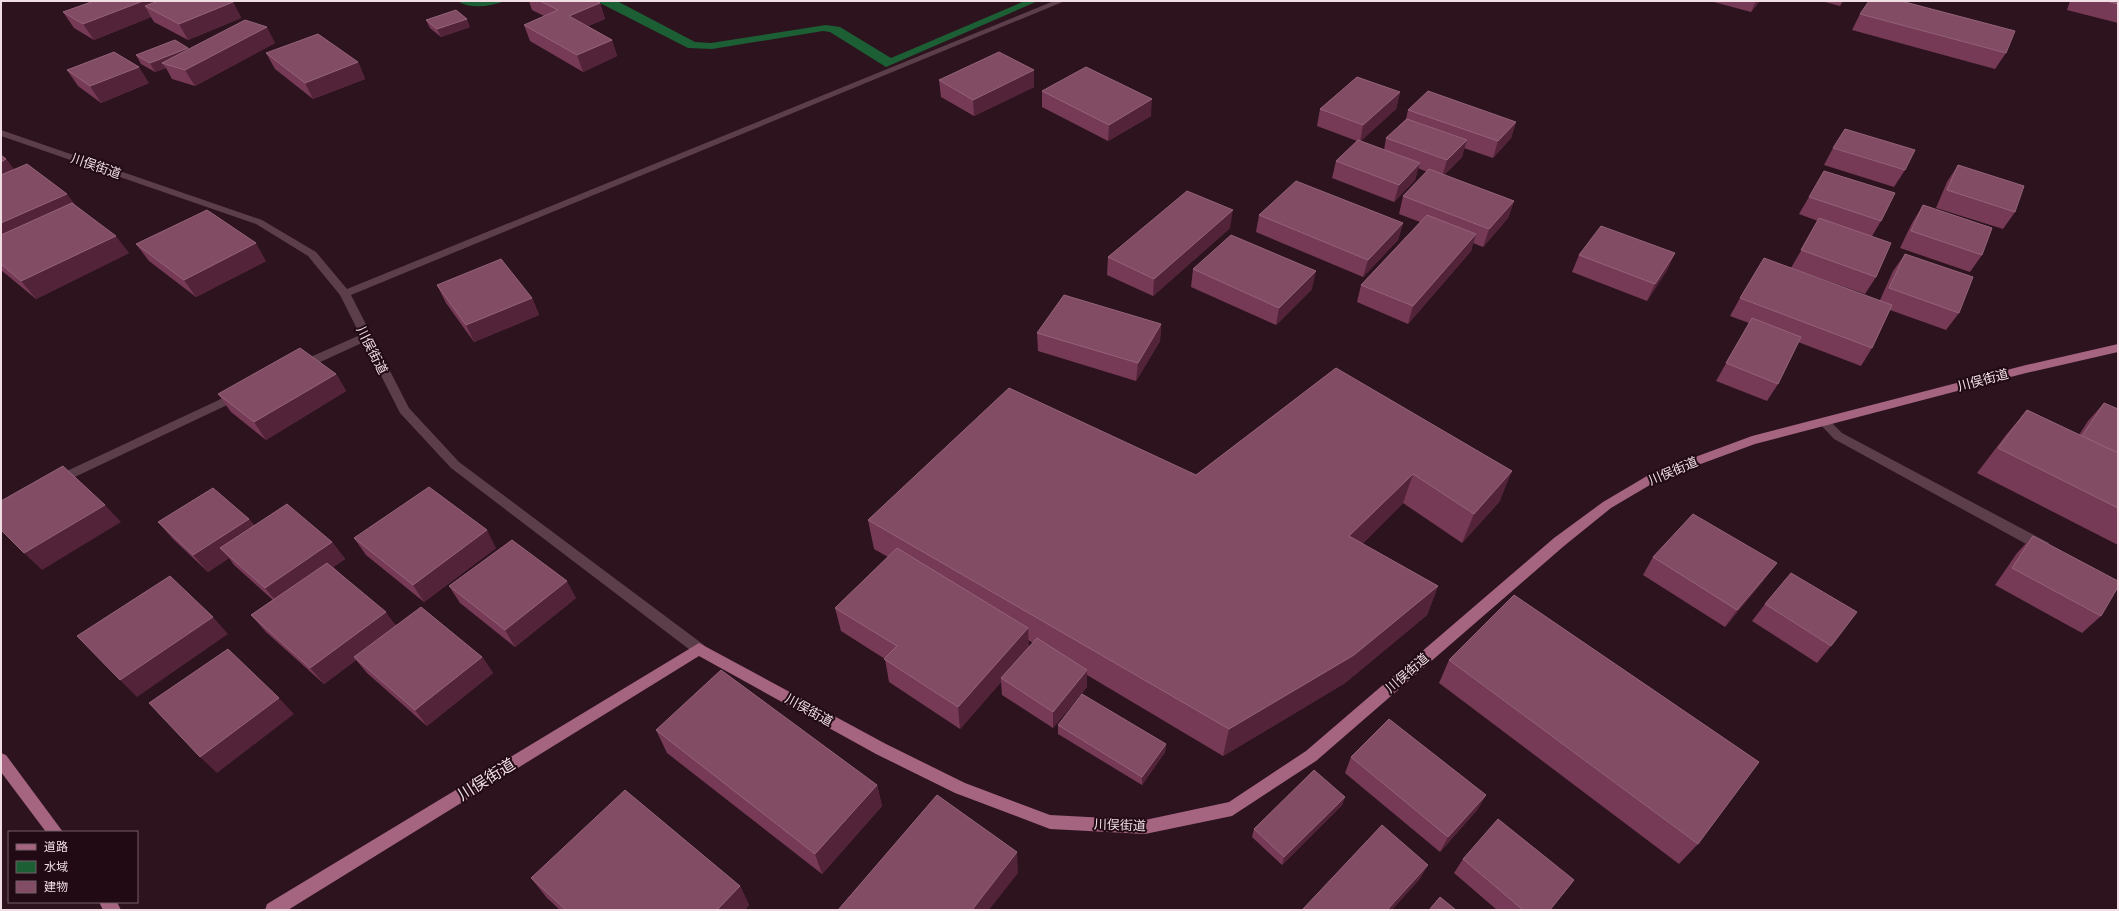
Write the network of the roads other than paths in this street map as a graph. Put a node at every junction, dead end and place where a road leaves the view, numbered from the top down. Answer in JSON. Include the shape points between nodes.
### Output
{"nodes":[{"id":1,"x":1061,"y":1,"type":"edge"},
{"id":2,"x":1,"y":133,"type":"edge"},
{"id":3,"x":345,"y":294,"type":"junction"},
{"id":4,"x":365,"y":337,"type":"junction"},
{"id":5,"x":2118,"y":348,"type":"edge"},
{"id":6,"x":288,"y":372,"type":"edge"},
{"id":7,"x":246,"y":391,"type":"edge"},
{"id":8,"x":1824,"y":422,"type":"junction"},
{"id":9,"x":50,"y":484,"type":"edge"},
{"id":10,"x":2054,"y":552,"type":"edge"},
{"id":11,"x":699,"y":649,"type":"junction"},
{"id":12,"x":1,"y":760,"type":"edge"},
{"id":13,"x":54,"y":831,"type":"edge"},
{"id":14,"x":273,"y":910,"type":"edge"}],
"edges":[{"from":1,"to":3,"type":"street"},
{"from":2,"to":3,"type":"street","name":"川俣街道","via":[[259,222],[312,254]]},
{"from":3,"to":4,"type":"street","name":"川俣街道"},
{"from":4,"to":6,"type":"street"},
{"from":4,"to":11,"type":"street","name":"川俣街道","via":[[404,410],[455,465]]},
{"from":5,"to":8,"type":"main road","name":"川俣街道","via":[[2026,369]]},
{"from":7,"to":9,"type":"street"},
{"from":8,"to":10,"type":"street","via":[[1838,436]]},
{"from":8,"to":11,"type":"main road","name":"川俣街道","via":[[1752,440],[1656,476],[1607,505],[1559,542],[1311,756],[1232,809],[1145,827],[1050,822],[960,788],[881,749]]},
{"from":11,"to":14,"type":"main road","name":"川俣街道"},
{"from":12,"to":13,"type":"main road"}]}
